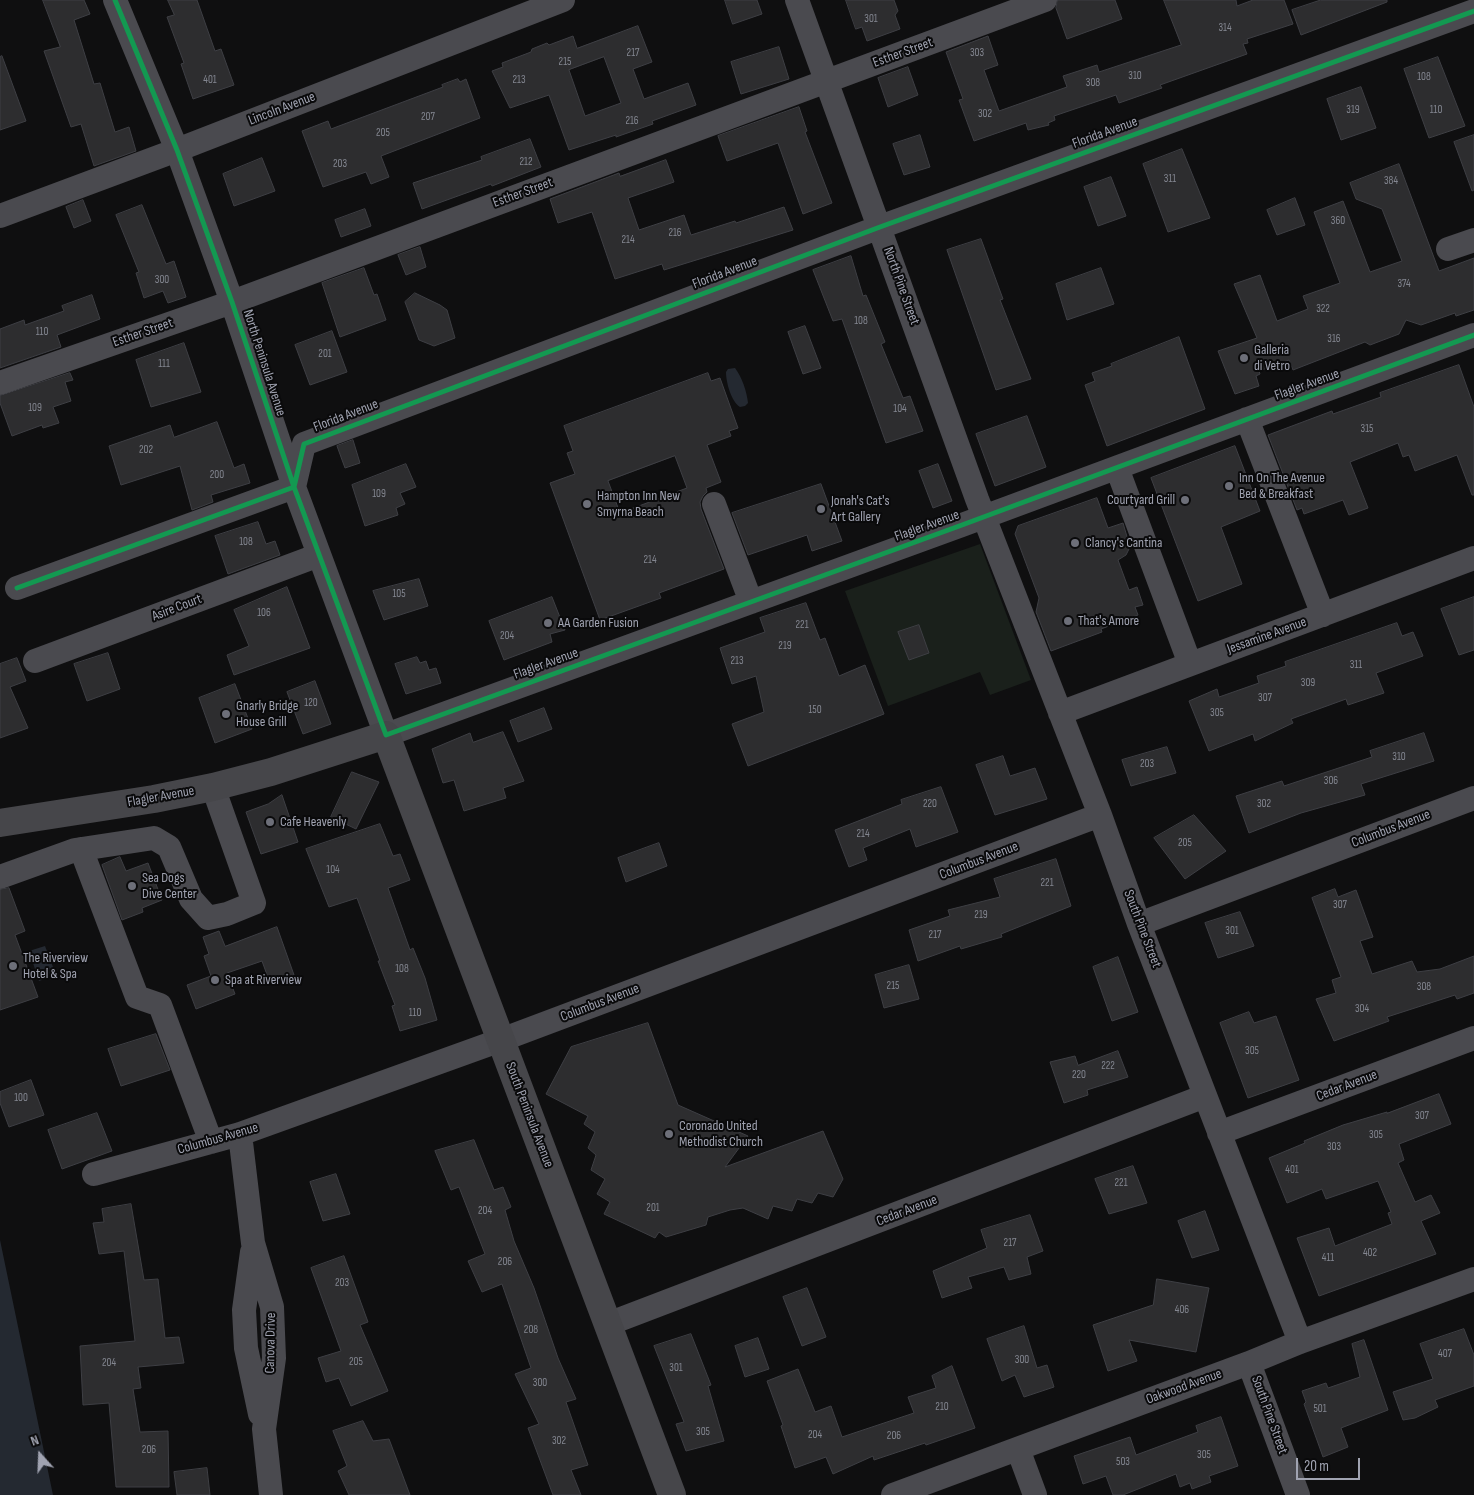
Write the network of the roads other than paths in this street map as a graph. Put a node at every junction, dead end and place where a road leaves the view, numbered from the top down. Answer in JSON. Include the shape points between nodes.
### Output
{"nodes":[{"id":1,"x":115,"y":0,"type":"edge"},
{"id":2,"x":563,"y":0,"type":"edge"},
{"id":3,"x":797,"y":0,"type":"edge"},
{"id":4,"x":1045,"y":0,"type":"edge"},
{"id":5,"x":1470,"y":0,"type":"edge"},
{"id":6,"x":1474,"y":10,"type":"edge"},
{"id":7,"x":827,"y":81,"type":"junction"},
{"id":8,"x":177,"y":150,"type":"junction"},
{"id":9,"x":0,"y":216,"type":"edge"},
{"id":10,"x":880,"y":227,"type":"junction"},
{"id":11,"x":1474,"y":240,"type":"edge"},
{"id":12,"x":1448,"y":249,"type":"dead end"},
{"id":13,"x":232,"y":302,"type":"junction"},
{"id":14,"x":1474,"y":335,"type":"edge"},
{"id":15,"x":0,"y":383,"type":"edge"},
{"id":16,"x":1247,"y":419,"type":"junction"},
{"id":17,"x":1117,"y":468,"type":"junction"},
{"id":18,"x":294,"y":487,"type":"junction"},
{"id":19,"x":714,"y":504,"type":"dead end"},
{"id":20,"x":984,"y":517,"type":"junction"},
{"id":21,"x":319,"y":555,"type":"junction"},
{"id":22,"x":1474,"y":558,"type":"edge"},
{"id":23,"x":17,"y":588,"type":"dead end"},
{"id":24,"x":751,"y":602,"type":"junction"},
{"id":25,"x":1322,"y":615,"type":"junction"},
{"id":26,"x":34,"y":661,"type":"dead end"},
{"id":27,"x":1190,"y":664,"type":"junction"},
{"id":28,"x":1060,"y":713,"type":"junction"},
{"id":29,"x":386,"y":734,"type":"junction"},
{"id":30,"x":213,"y":787,"type":"junction"},
{"id":31,"x":1474,"y":798,"type":"edge"},
{"id":32,"x":1100,"y":816,"type":"junction"},
{"id":33,"x":0,"y":823,"type":"edge"},
{"id":34,"x":81,"y":849,"type":"junction"},
{"id":35,"x":0,"y":877,"type":"edge"},
{"id":36,"x":1139,"y":924,"type":"junction"},
{"id":37,"x":1474,"y":1038,"type":"edge"},
{"id":38,"x":501,"y":1040,"type":"junction"},
{"id":39,"x":1205,"y":1096,"type":"junction"},
{"id":40,"x":1220,"y":1133,"type":"junction"},
{"id":41,"x":240,"y":1134,"type":"junction"},
{"id":42,"x":211,"y":1142,"type":"junction"},
{"id":43,"x":94,"y":1174,"type":"dead end"},
{"id":44,"x":1474,"y":1279,"type":"edge"},
{"id":45,"x":608,"y":1324,"type":"junction"},
{"id":46,"x":1300,"y":1342,"type":"junction"},
{"id":47,"x":1249,"y":1363,"type":"junction"},
{"id":48,"x":1018,"y":1449,"type":"junction"},
{"id":49,"x":271,"y":1495,"type":"edge"},
{"id":50,"x":672,"y":1495,"type":"edge"},
{"id":51,"x":893,"y":1495,"type":"edge"},
{"id":52,"x":1035,"y":1495,"type":"edge"},
{"id":53,"x":1298,"y":1495,"type":"edge"}],
"edges":[{"from":1,"to":8,"type":"street","name":"North Peninsula Avenue"},
{"from":2,"to":8,"type":"street","name":"Lincoln Avenue"},
{"from":3,"to":7,"type":"street","name":"North Pine Street"},
{"from":4,"to":7,"type":"street","name":"Esther Street"},
{"from":5,"to":6,"type":"street"},
{"from":6,"to":10,"type":"street","name":"Florida Avenue"},
{"from":7,"to":10,"type":"street","name":"North Pine Street"},
{"from":7,"to":13,"type":"street","name":"Esther Street"},
{"from":8,"to":9,"type":"street","name":"Lincoln Avenue"},
{"from":8,"to":13,"type":"street","name":"North Peninsula Avenue"},
{"from":10,"to":18,"type":"street","name":"Florida Avenue","via":[[304,444]]},
{"from":10,"to":20,"type":"street","name":"North Pine Street"},
{"from":11,"to":12,"type":"street"},
{"from":13,"to":15,"type":"street","name":"Esther Street"},
{"from":13,"to":18,"type":"street","name":"North Peninsula Avenue"},
{"from":14,"to":16,"type":"street","name":"Flagler Avenue"},
{"from":16,"to":17,"type":"street","name":"Flagler Avenue"},
{"from":16,"to":25,"type":"street"},
{"from":17,"to":20,"type":"street","name":"Flagler Avenue"},
{"from":17,"to":27,"type":"street"},
{"from":18,"to":21,"type":"street","name":"North Peninsula Avenue"},
{"from":18,"to":23,"type":"street"},
{"from":19,"to":24,"type":"street"},
{"from":20,"to":24,"type":"street","name":"Flagler Avenue"},
{"from":20,"to":28,"type":"street","name":"South Pine Street"},
{"from":21,"to":26,"type":"street","name":"Asire Court"},
{"from":21,"to":29,"type":"street","name":"North Peninsula Avenue"},
{"from":22,"to":25,"type":"street","name":"Jessamine Avenue"},
{"from":24,"to":29,"type":"street","name":"Flagler Avenue"},
{"from":25,"to":27,"type":"street","name":"Jessamine Avenue"},
{"from":27,"to":28,"type":"street","name":"Jessamine Avenue"},
{"from":28,"to":32,"type":"street","name":"South Pine Street"},
{"from":29,"to":30,"type":"main road","name":"Flagler Avenue","via":[[271,772]]},
{"from":29,"to":38,"type":"main road","name":"South Peninsula Avenue"},
{"from":30,"to":33,"type":"main road","name":"Flagler Avenue"},
{"from":30,"to":34,"type":"street","via":[[254,902],[228,914],[208,918],[191,899],[170,847],[154,838]]},
{"from":31,"to":36,"type":"street","name":"Columbus Avenue"},
{"from":32,"to":36,"type":"street","name":"South Pine Street"},
{"from":32,"to":38,"type":"street","name":"Columbus Avenue"},
{"from":34,"to":35,"type":"street"},
{"from":34,"to":42,"type":"street","via":[[137,997],[160,1004]]},
{"from":36,"to":39,"type":"street","name":"South Pine Street"},
{"from":37,"to":40,"type":"street","name":"Cedar Avenue"},
{"from":38,"to":41,"type":"street","name":"Columbus Avenue"},
{"from":38,"to":45,"type":"main road","name":"South Peninsula Avenue"},
{"from":39,"to":40,"type":"street","name":"South Pine Street"},
{"from":39,"to":45,"type":"street","name":"Cedar Avenue"},
{"from":40,"to":46,"type":"street","name":"South Pine Street"},
{"from":41,"to":42,"type":"street","name":"Columbus Avenue"},
{"from":41,"to":49,"type":"street","name":"Canova Drive","via":[[253,1242],[272,1307],[274,1358],[264,1428]]},
{"from":42,"to":43,"type":"street","name":"Columbus Avenue"},
{"from":44,"to":46,"type":"street","name":"Oakwood Avenue"},
{"from":45,"to":50,"type":"main road","name":"South Peninsula Avenue"},
{"from":46,"to":47,"type":"street","name":"Oakwood Avenue"},
{"from":47,"to":48,"type":"street","name":"Oakwood Avenue"},
{"from":47,"to":53,"type":"street","name":"South Pine Street"},
{"from":48,"to":51,"type":"street","name":"Oakwood Avenue"},
{"from":48,"to":52,"type":"street"}]}
